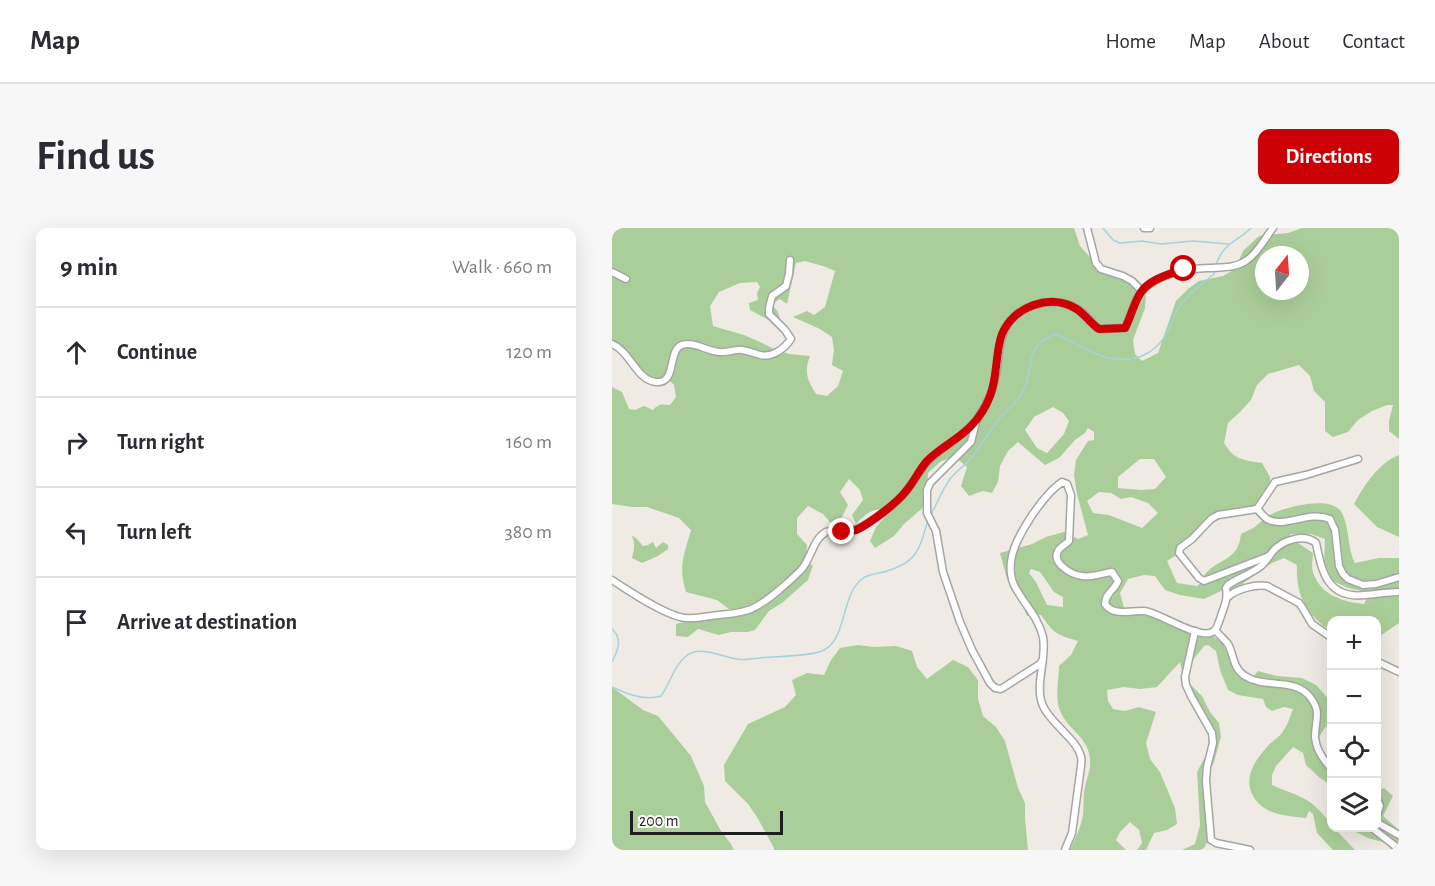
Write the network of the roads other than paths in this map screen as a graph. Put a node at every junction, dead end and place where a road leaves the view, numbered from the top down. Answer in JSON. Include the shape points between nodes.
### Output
{"nodes":[{"id":1,"x":1087,"y":228,"type":"edge"},
{"id":2,"x":1144,"y":228,"type":"edge"},
{"id":3,"x":1150,"y":228,"type":"edge"},
{"id":4,"x":1273,"y":228,"type":"edge"},
{"id":5,"x":790,"y":260,"type":"dead end"},
{"id":6,"x":612,"y":272,"type":"edge"},
{"id":7,"x":626,"y":279,"type":"dead end"},
{"id":8,"x":1142,"y":291,"type":"junction"},
{"id":9,"x":612,"y":344,"type":"edge"},
{"id":10,"x":977,"y":419,"type":"junction"},
{"id":11,"x":1358,"y":459,"type":"dead end"},
{"id":12,"x":1257,"y":509,"type":"junction"},
{"id":13,"x":1270,"y":556,"type":"junction"},
{"id":14,"x":1399,"y":577,"type":"edge"},
{"id":15,"x":612,"y":580,"type":"edge"},
{"id":16,"x":1399,"y":592,"type":"edge"},
{"id":17,"x":1228,"y":597,"type":"junction"},
{"id":18,"x":1215,"y":630,"type":"junction"},
{"id":19,"x":1195,"y":631,"type":"junction"},
{"id":20,"x":1327,"y":634,"type":"edge"},
{"id":21,"x":1043,"y":658,"type":"junction"},
{"id":22,"x":1381,"y":663,"type":"edge"},
{"id":23,"x":1399,"y":672,"type":"edge"},
{"id":24,"x":1327,"y":763,"type":"edge"},
{"id":25,"x":1381,"y":824,"type":"edge"},
{"id":26,"x":1377,"y":832,"type":"edge"},
{"id":27,"x":1399,"y":835,"type":"edge"},
{"id":28,"x":1235,"y":849,"type":"edge"},
{"id":29,"x":1399,"y":849,"type":"edge"},
{"id":30,"x":1065,"y":850,"type":"edge"},
{"id":31,"x":1250,"y":850,"type":"edge"}],
"edges":[{"from":1,"to":8,"type":"street","via":[[1101,269],[1123,276]]},
{"from":2,"to":3,"type":"street"},
{"from":4,"to":8,"type":"street","via":[[1244,262],[1232,267],[1184,269]]},
{"from":5,"to":9,"type":"street","via":[[786,286],[772,296],[769,308],[769,314],[791,339],[778,352],[763,356],[740,349],[719,352],[683,344],[675,350],[669,376],[658,382],[647,379],[625,352]]},
{"from":6,"to":7,"type":"street"},
{"from":8,"to":10,"type":"street","via":[[1125,328],[1099,329],[1084,314],[1064,304],[1044,302],[1016,315],[1002,335],[990,397]]},
{"from":10,"to":15,"type":"street","via":[[927,461],[898,500],[856,530],[825,533],[806,565],[750,610],[682,618],[666,613]]},
{"from":10,"to":21,"type":"street","via":[[971,442],[927,490],[927,513],[936,531],[943,572],[972,650],[995,688],[1001,689],[1040,664]]},
{"from":11,"to":12,"type":"street","via":[[1275,482]]},
{"from":12,"to":13,"type":"street","via":[[1218,515],[1179,553],[1204,581]]},
{"from":12,"to":14,"type":"street","via":[[1276,522],[1317,515],[1329,519],[1335,530],[1339,566],[1353,582],[1376,584]]},
{"from":13,"to":16,"type":"street","via":[[1289,541],[1304,538],[1316,543],[1321,569],[1333,587],[1354,595]]},
{"from":13,"to":17,"type":"street","via":[[1262,566],[1228,585]]},
{"from":17,"to":18,"type":"street"},
{"from":17,"to":20,"type":"street","via":[[1233,592],[1268,586],[1299,603],[1312,624]]},
{"from":18,"to":19,"type":"street","via":[[1209,634]]},
{"from":18,"to":24,"type":"street","via":[[1228,644],[1240,672],[1247,678],[1287,684],[1307,694],[1316,705],[1316,745]]},
{"from":19,"to":21,"type":"street","via":[[1153,613],[1108,609],[1106,597],[1118,581],[1112,572],[1082,576],[1062,566],[1057,556],[1069,541],[1071,495],[1068,484],[1062,482],[1037,507],[1010,562],[1014,584],[1041,630]]},
{"from":19,"to":28,"type":"street","via":[[1185,677],[1214,743],[1206,781],[1211,840]]},
{"from":21,"to":30,"type":"street","via":[[1042,704],[1081,756],[1072,833]]},
{"from":22,"to":23,"type":"street"},
{"from":25,"to":27,"type":"street"},
{"from":26,"to":29,"type":"street"},
{"from":28,"to":31,"type":"street"}]}
